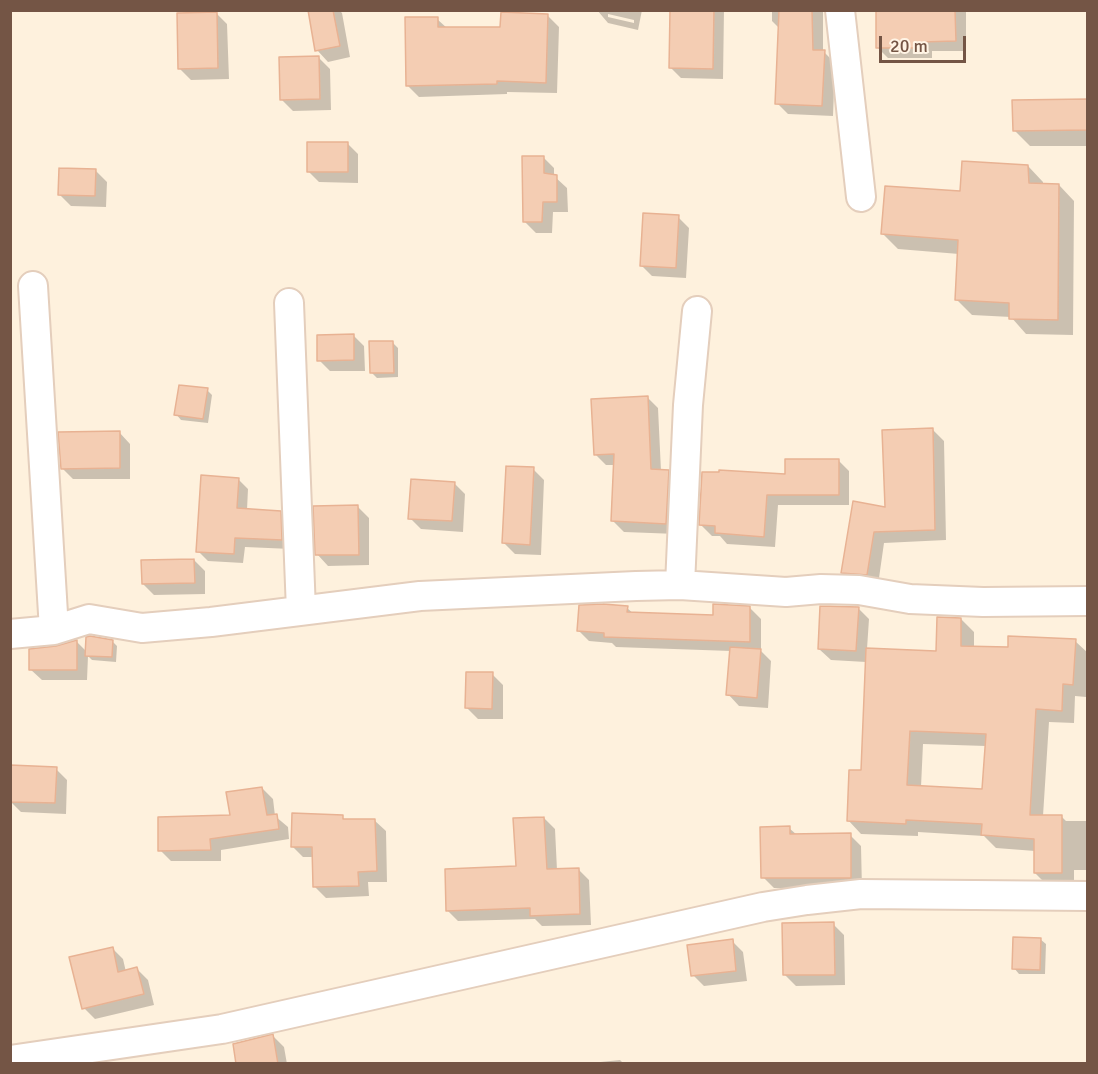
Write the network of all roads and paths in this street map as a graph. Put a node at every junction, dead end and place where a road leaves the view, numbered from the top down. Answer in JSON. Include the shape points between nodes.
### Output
{"nodes":[{"id":1,"x":840,"y":10,"type":"edge"},
{"id":2,"x":861,"y":197,"type":"dead end"},
{"id":3,"x":33,"y":286,"type":"dead end"},
{"id":4,"x":289,"y":303,"type":"dead end"},
{"id":5,"x":697,"y":311,"type":"dead end"},
{"id":6,"x":680,"y":585,"type":"junction"},
{"id":7,"x":1088,"y":600,"type":"edge"},
{"id":8,"x":301,"y":611,"type":"junction"},
{"id":9,"x":54,"y":630,"type":"junction"},
{"id":10,"x":10,"y":634,"type":"edge"},
{"id":11,"x":1088,"y":896,"type":"edge"},
{"id":12,"x":10,"y":1060,"type":"edge"}],
"edges":[{"from":1,"to":2,"type":"street"},
{"from":3,"to":9,"type":"street"},
{"from":4,"to":8,"type":"street"},
{"from":5,"to":6,"type":"street","via":[[688,405]]},
{"from":6,"to":7,"type":"street","via":[[786,592],[859,590],[910,599],[982,602]]},
{"from":6,"to":8,"type":"street","via":[[420,596]]},
{"from":8,"to":9,"type":"street","via":[[142,628],[89,619]]},
{"from":9,"to":10,"type":"street"},
{"from":11,"to":12,"type":"street","via":[[861,894],[807,900],[222,1029]]}]}
